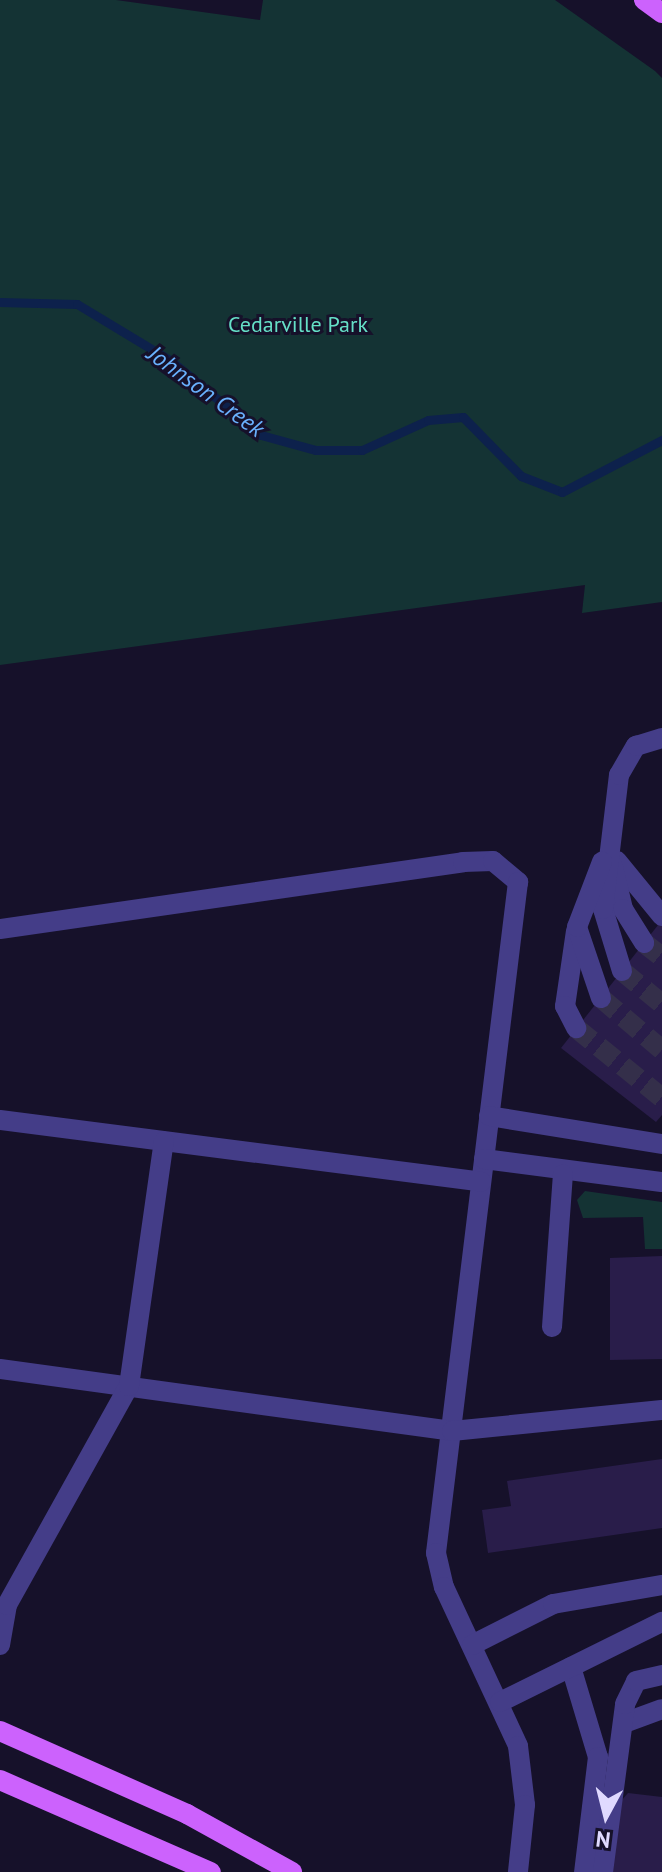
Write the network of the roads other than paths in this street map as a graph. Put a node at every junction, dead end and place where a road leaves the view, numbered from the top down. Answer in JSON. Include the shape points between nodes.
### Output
{"nodes":[{"id":1,"x":644,"y":0,"type":"edge"},
{"id":2,"x":662,"y":13,"type":"edge"},
{"id":3,"x":662,"y":738,"type":"edge"},
{"id":4,"x":608,"y":847,"type":"junction"},
{"id":5,"x":662,"y":916,"type":"edge"},
{"id":6,"x":577,"y":927,"type":"junction"},
{"id":7,"x":0,"y":929,"type":"edge"},
{"id":8,"x":644,"y":943,"type":"tunnel mouth"},
{"id":9,"x":622,"y":971,"type":"tunnel mouth"},
{"id":10,"x":601,"y":998,"type":"tunnel mouth"},
{"id":11,"x":576,"y":1028,"type":"tunnel mouth"},
{"id":12,"x":489,"y":1116,"type":"junction"},
{"id":13,"x":0,"y":1120,"type":"edge"},
{"id":14,"x":164,"y":1141,"type":"junction"},
{"id":15,"x":662,"y":1144,"type":"edge"},
{"id":16,"x":484,"y":1159,"type":"junction"},
{"id":17,"x":563,"y":1174,"type":"junction"},
{"id":18,"x":481,"y":1182,"type":"junction"},
{"id":19,"x":662,"y":1182,"type":"edge"},
{"id":20,"x":552,"y":1327,"type":"dead end"},
{"id":21,"x":0,"y":1369,"type":"edge"},
{"id":22,"x":129,"y":1386,"type":"junction"},
{"id":23,"x":662,"y":1410,"type":"edge"},
{"id":24,"x":452,"y":1431,"type":"junction"},
{"id":25,"x":662,"y":1585,"type":"edge"},
{"id":26,"x":3,"y":1607,"type":"edge"},
{"id":27,"x":662,"y":1622,"type":"edge"},
{"id":28,"x":0,"y":1645,"type":"edge"},
{"id":29,"x":472,"y":1645,"type":"junction"},
{"id":30,"x":571,"y":1667,"type":"junction"},
{"id":31,"x":662,"y":1675,"type":"edge"},
{"id":32,"x":500,"y":1702,"type":"junction"},
{"id":33,"x":662,"y":1709,"type":"edge"},
{"id":34,"x":624,"y":1723,"type":"junction"},
{"id":35,"x":0,"y":1731,"type":"edge"},
{"id":36,"x":0,"y":1780,"type":"edge"},
{"id":37,"x":211,"y":1872,"type":"edge"},
{"id":38,"x":292,"y":1872,"type":"edge"},
{"id":39,"x":518,"y":1872,"type":"edge"},
{"id":40,"x":584,"y":1872,"type":"edge"},
{"id":41,"x":603,"y":1872,"type":"edge"}],
"edges":[{"from":1,"to":2,"type":"main road"},
{"from":3,"to":4,"type":"lane","via":[[636,746],[624,759]]},
{"from":4,"to":5,"type":"lane"},
{"from":4,"to":6,"type":"lane"},
{"from":4,"to":8,"type":"lane","via":[[623,909]]},
{"from":4,"to":9,"type":"lane","via":[[603,909]]},
{"from":6,"to":10,"type":"lane"},
{"from":6,"to":11,"type":"lane","via":[[565,977],[565,1006]]},
{"from":7,"to":12,"type":"lane","via":[[493,861],[518,882]]},
{"from":12,"to":15,"type":"lane"},
{"from":12,"to":16,"type":"lane"},
{"from":13,"to":14,"type":"lane"},
{"from":14,"to":18,"type":"lane"},
{"from":14,"to":22,"type":"lane"},
{"from":16,"to":17,"type":"lane"},
{"from":16,"to":18,"type":"lane"},
{"from":17,"to":19,"type":"lane"},
{"from":17,"to":20,"type":"lane"},
{"from":18,"to":24,"type":"lane"},
{"from":21,"to":22,"type":"lane"},
{"from":22,"to":24,"type":"lane"},
{"from":22,"to":26,"type":"lane"},
{"from":23,"to":24,"type":"lane"},
{"from":24,"to":29,"type":"lane","via":[[436,1553]]},
{"from":25,"to":29,"type":"lane","via":[[553,1604]]},
{"from":26,"to":28,"type":"lane"},
{"from":27,"to":30,"type":"lane"},
{"from":29,"to":32,"type":"lane"},
{"from":30,"to":32,"type":"lane"},
{"from":30,"to":40,"type":"lane","via":[[598,1757]]},
{"from":31,"to":34,"type":"lane","via":[[636,1681]]},
{"from":32,"to":39,"type":"lane","via":[[525,1782]]},
{"from":33,"to":34,"type":"lane"},
{"from":34,"to":41,"type":"lane"},
{"from":35,"to":38,"type":"main road","via":[[187,1814]]},
{"from":36,"to":37,"type":"main road"}]}
